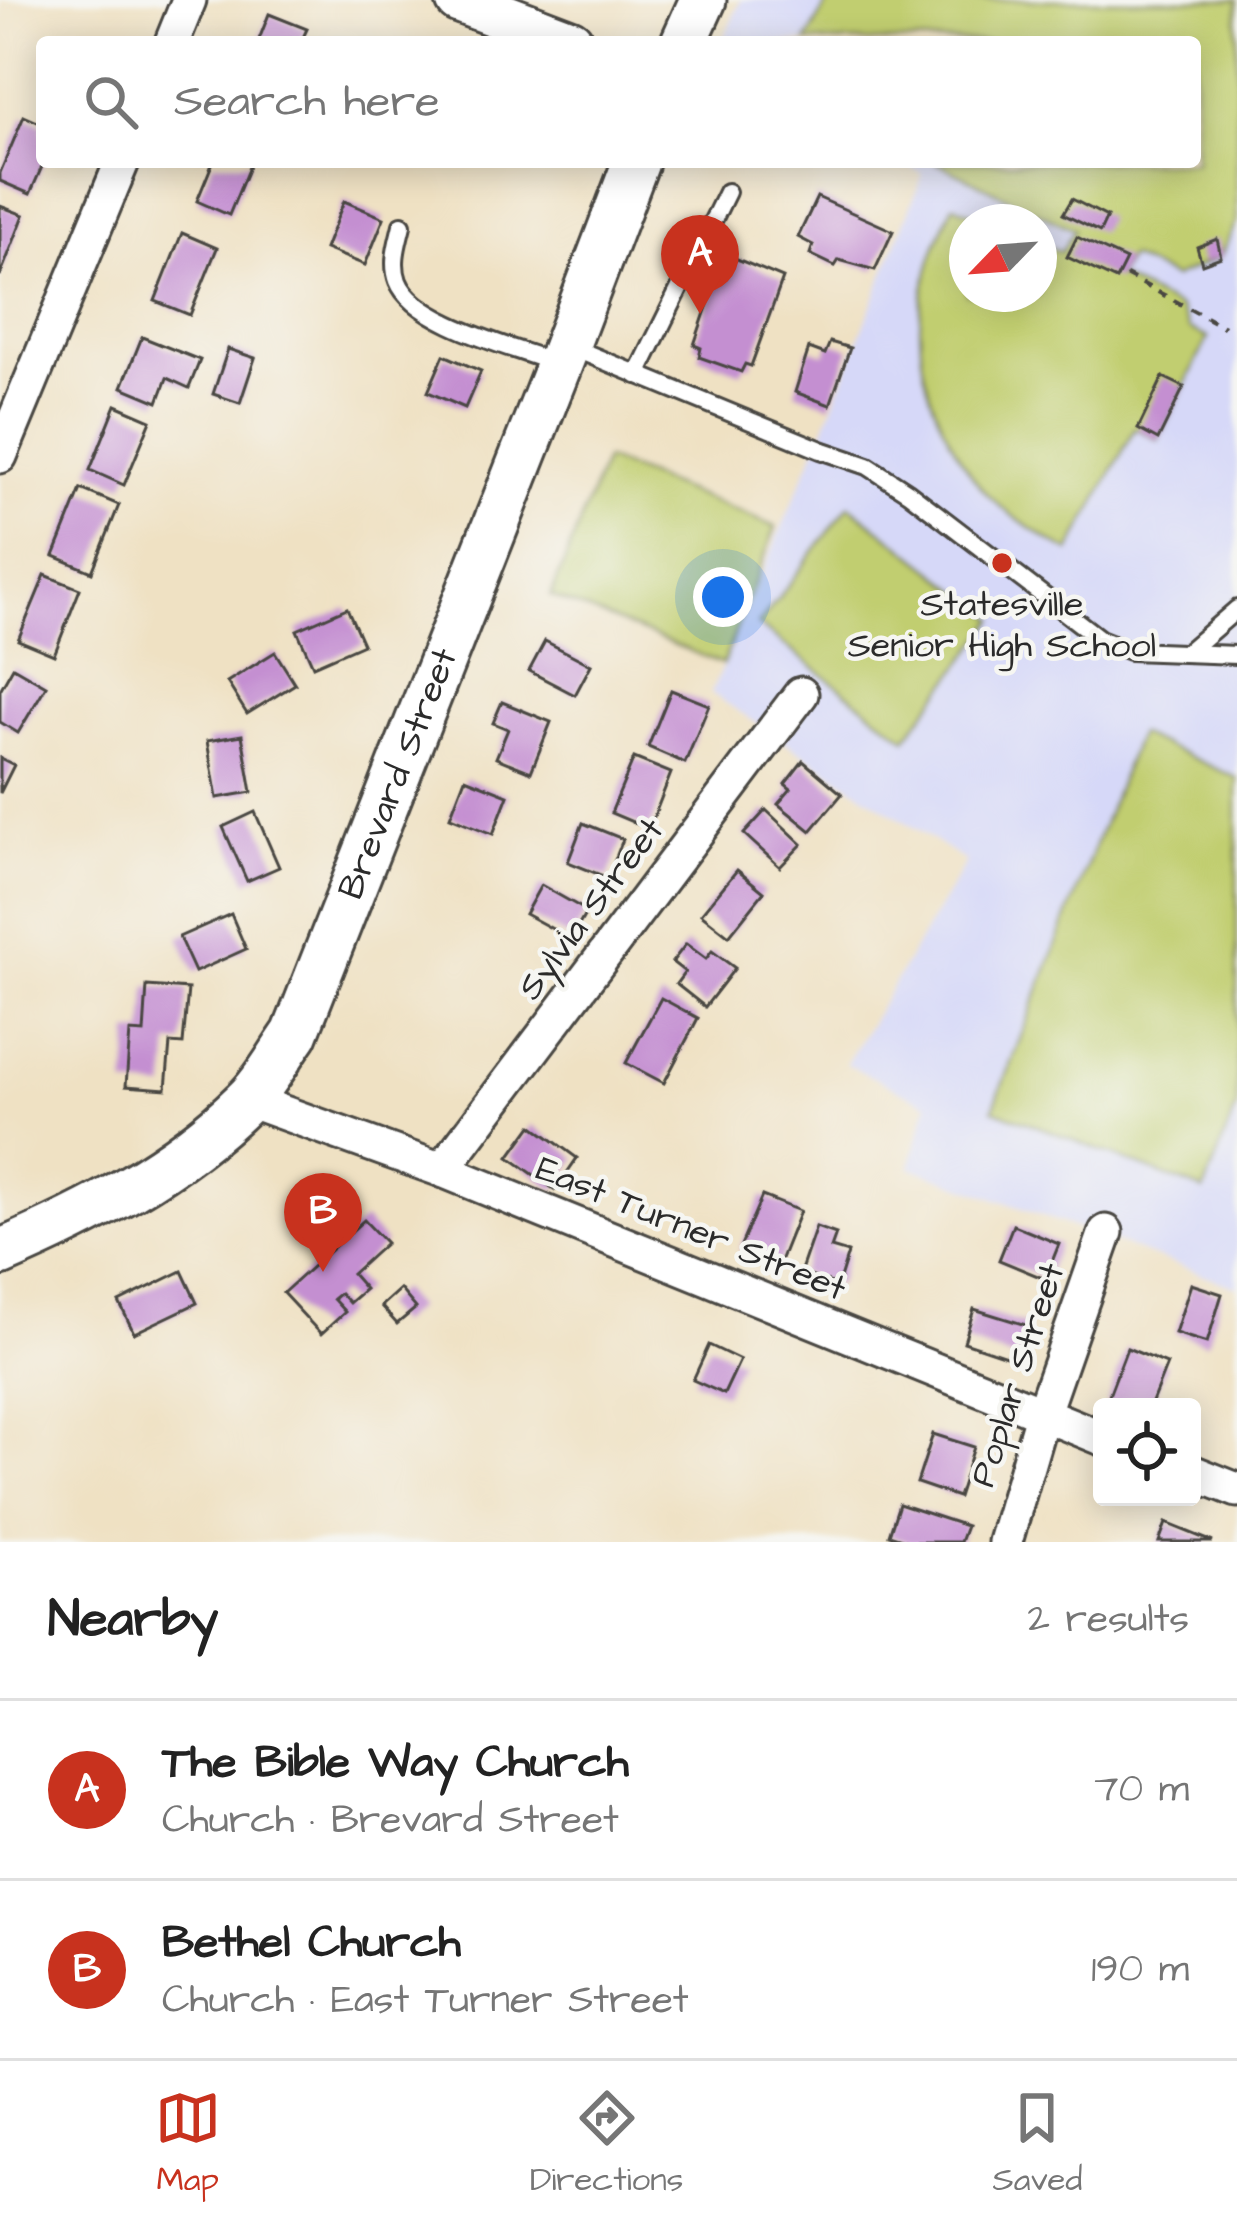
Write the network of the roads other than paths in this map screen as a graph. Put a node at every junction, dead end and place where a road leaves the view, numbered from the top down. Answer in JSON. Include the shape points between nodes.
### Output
{"nodes":[{"id":1,"x":189,"y":0,"type":"edge"},
{"id":2,"x":459,"y":0,"type":"edge"},
{"id":3,"x":703,"y":0,"type":"edge"},
{"id":4,"x":174,"y":36,"type":"edge"},
{"id":5,"x":554,"y":36,"type":"edge"},
{"id":6,"x":687,"y":36,"type":"edge"},
{"id":7,"x":120,"y":168,"type":"edge"},
{"id":8,"x":634,"y":168,"type":"edge"},
{"id":9,"x":727,"y":192,"type":"dead end"},
{"id":10,"x":401,"y":225,"type":"dead end"},
{"id":11,"x":563,"y":355,"type":"junction"},
{"id":12,"x":638,"y":375,"type":"junction"},
{"id":13,"x":0,"y":456,"type":"edge"},
{"id":14,"x":1237,"y":609,"type":"edge"},
{"id":15,"x":1186,"y":653,"type":"junction"},
{"id":16,"x":1237,"y":655,"type":"edge"},
{"id":17,"x":801,"y":694,"type":"dead end"},
{"id":18,"x":248,"y":1100,"type":"junction"},
{"id":19,"x":442,"y":1170,"type":"junction"},
{"id":20,"x":1106,"y":1232,"type":"dead end"},
{"id":21,"x":0,"y":1253,"type":"edge"},
{"id":22,"x":1042,"y":1414,"type":"junction"},
{"id":23,"x":1093,"y":1434,"type":"edge"},
{"id":24,"x":1201,"y":1476,"type":"edge"},
{"id":25,"x":1237,"y":1490,"type":"edge"},
{"id":26,"x":1005,"y":1542,"type":"edge"}],
"edges":[{"from":1,"to":4,"type":"street"},
{"from":2,"to":5,"type":"street"},
{"from":3,"to":6,"type":"street"},
{"from":7,"to":13,"type":"street"},
{"from":8,"to":11,"type":"street","name":"Brevard Street"},
{"from":9,"to":12,"type":"lane"},
{"from":10,"to":11,"type":"lane","via":[[394,260],[413,303],[441,321]]},
{"from":11,"to":12,"type":"lane"},
{"from":11,"to":18,"type":"street","name":"Brevard Street","via":[[295,1034]]},
{"from":12,"to":15,"type":"lane","via":[[868,466],[1100,639],[1130,651]]},
{"from":14,"to":15,"type":"lane"},
{"from":15,"to":16,"type":"lane"},
{"from":17,"to":19,"type":"street","name":"Sylvia Street"},
{"from":18,"to":19,"type":"street","name":"East Turner Street"},
{"from":18,"to":21,"type":"street","name":"Brevard Street","via":[[180,1157],[105,1204]]},
{"from":19,"to":22,"type":"street","name":"East Turner Street"},
{"from":20,"to":22,"type":"street","name":"Poplar Street"},
{"from":22,"to":23,"type":"street","name":"East Turner Street"},
{"from":22,"to":26,"type":"street","name":"Poplar Street"},
{"from":24,"to":25,"type":"street"}]}
